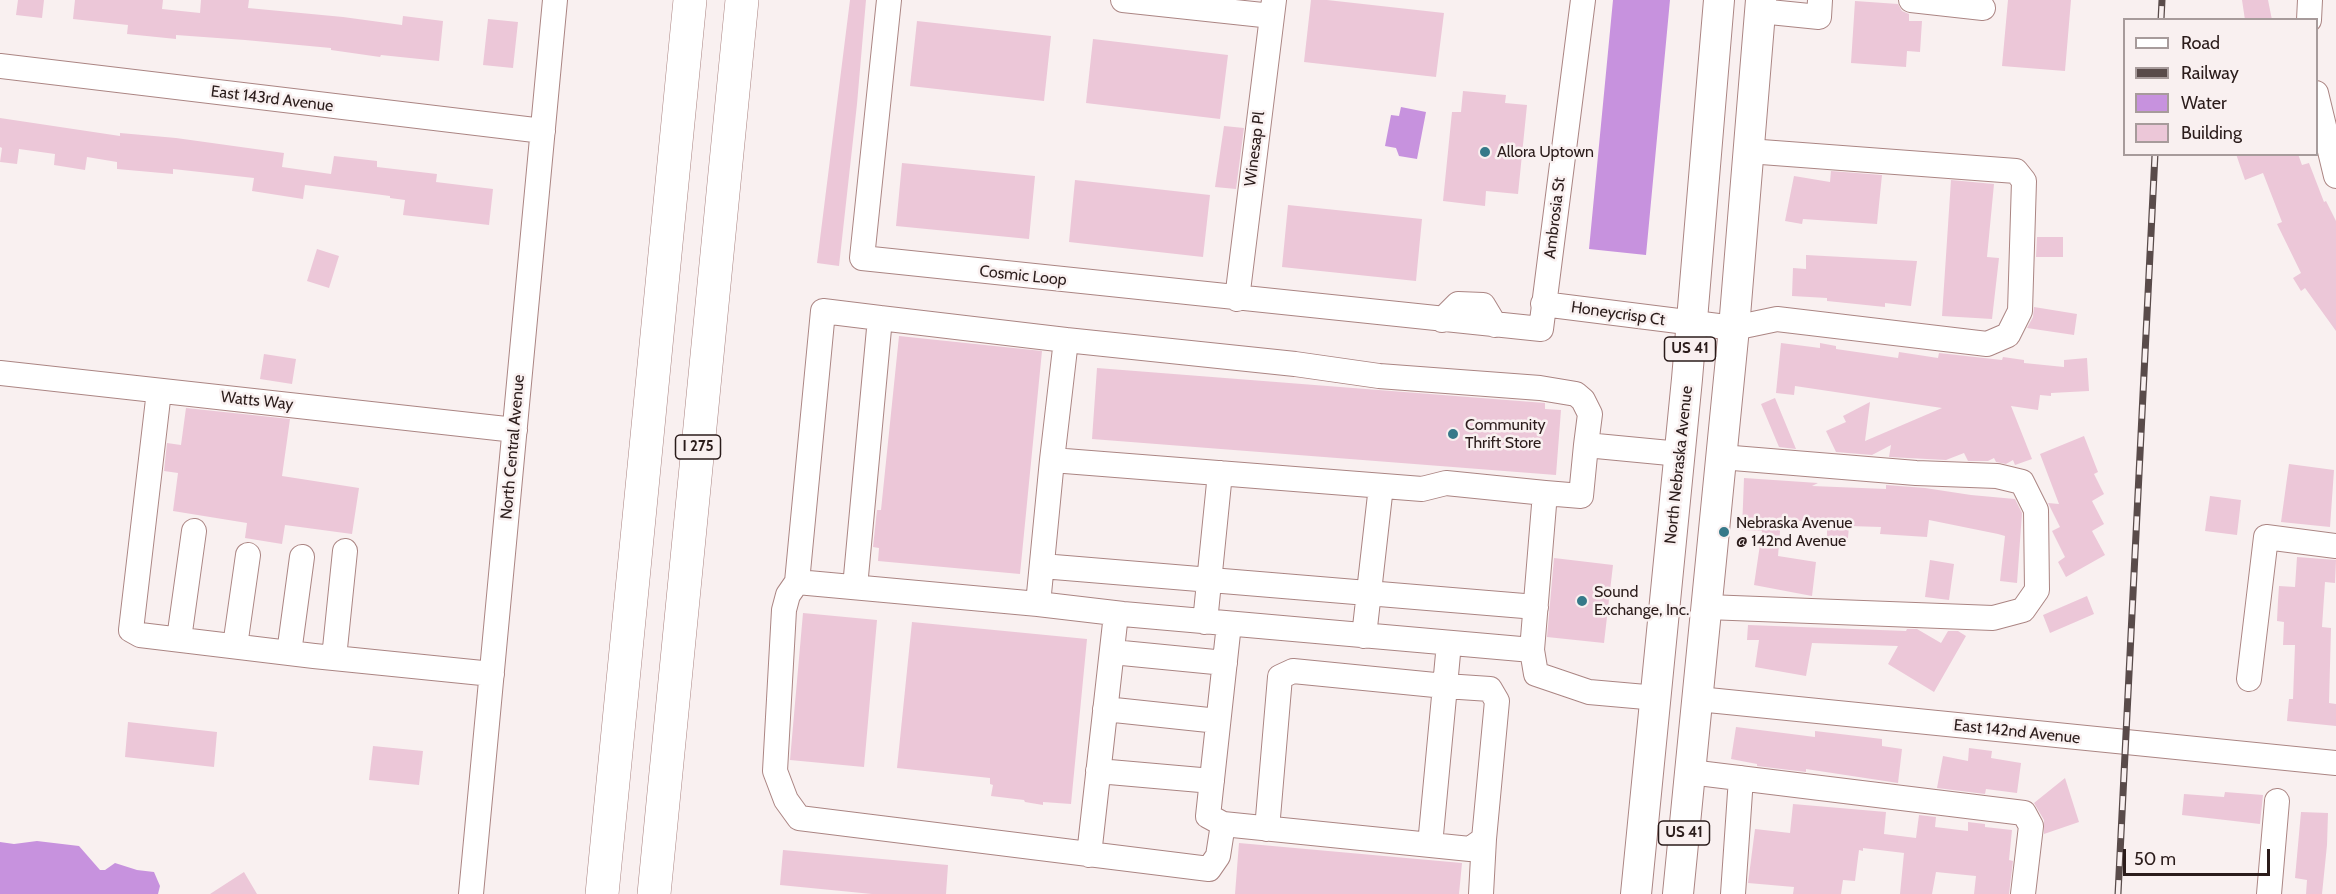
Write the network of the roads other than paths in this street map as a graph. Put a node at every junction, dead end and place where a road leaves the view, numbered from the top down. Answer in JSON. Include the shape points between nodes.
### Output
{"nodes":[{"id":1,"x":555,"y":0,"type":"edge"},
{"id":2,"x":690,"y":0,"type":"edge"},
{"id":3,"x":742,"y":0,"type":"edge"},
{"id":4,"x":889,"y":0,"type":"edge"},
{"id":5,"x":1123,"y":0,"type":"edge"},
{"id":6,"x":1583,"y":0,"type":"edge"},
{"id":7,"x":1719,"y":0,"type":"edge"},
{"id":8,"x":1820,"y":0,"type":"edge"},
{"id":9,"x":1911,"y":0,"type":"edge"},
{"id":10,"x":2310,"y":0,"type":"edge"},
{"id":11,"x":1760,"y":6,"type":"edge"},
{"id":12,"x":1273,"y":8,"type":"edge"},
{"id":13,"x":1983,"y":8,"type":"dead end"},
{"id":14,"x":2309,"y":18,"type":"edge"},
{"id":15,"x":0,"y":66,"type":"edge"},
{"id":16,"x":2318,"y":101,"type":"edge"},
{"id":17,"x":543,"y":131,"type":"junction"},
{"id":18,"x":1748,"y":151,"type":"junction"},
{"id":19,"x":2336,"y":176,"type":"edge"},
{"id":20,"x":1237,"y":299,"type":"junction"},
{"id":21,"x":1543,"y":304,"type":"junction"},
{"id":22,"x":880,"y":318,"type":"junction"},
{"id":23,"x":1692,"y":324,"type":"junction"},
{"id":24,"x":1734,"y":328,"type":"junction"},
{"id":25,"x":1541,"y":329,"type":"joint"},
{"id":26,"x":1066,"y":340,"type":"junction"},
{"id":27,"x":0,"y":373,"type":"edge"},
{"id":28,"x":159,"y":391,"type":"junction"},
{"id":29,"x":515,"y":430,"type":"junction"},
{"id":30,"x":1586,"y":445,"type":"junction"},
{"id":31,"x":1680,"y":454,"type":"junction"},
{"id":32,"x":1721,"y":457,"type":"junction"},
{"id":33,"x":1052,"y":460,"type":"junction"},
{"id":34,"x":1220,"y":473,"type":"junction"},
{"id":35,"x":1381,"y":486,"type":"junction"},
{"id":36,"x":1545,"y":493,"type":"junction"},
{"id":37,"x":194,"y":531,"type":"dead end"},
{"id":38,"x":2336,"y":546,"type":"edge"},
{"id":39,"x":345,"y":551,"type":"dead end"},
{"id":40,"x":248,"y":555,"type":"dead end"},
{"id":41,"x":302,"y":557,"type":"dead end"},
{"id":42,"x":1042,"y":566,"type":"junction"},
{"id":43,"x":1210,"y":580,"type":"junction"},
{"id":44,"x":797,"y":582,"type":"junction"},
{"id":45,"x":855,"y":587,"type":"junction"},
{"id":46,"x":1369,"y":593,"type":"junction"},
{"id":47,"x":1038,"y":604,"type":"junction"},
{"id":48,"x":1536,"y":607,"type":"junction"},
{"id":49,"x":1707,"y":607,"type":"junction"},
{"id":50,"x":1116,"y":614,"type":"junction"},
{"id":51,"x":1205,"y":622,"type":"junction"},
{"id":52,"x":1229,"y":624,"type":"junction"},
{"id":53,"x":1364,"y":636,"type":"junction"},
{"id":54,"x":179,"y":639,"type":"junction"},
{"id":55,"x":1449,"y":643,"type":"junction"},
{"id":56,"x":235,"y":646,"type":"junction"},
{"id":57,"x":1532,"y":650,"type":"junction"},
{"id":58,"x":1112,"y":652,"type":"junction"},
{"id":59,"x":289,"y":653,"type":"junction"},
{"id":60,"x":334,"y":658,"type":"junction"},
{"id":61,"x":1225,"y":663,"type":"junction"},
{"id":62,"x":492,"y":674,"type":"junction"},
{"id":63,"x":2249,"y":679,"type":"dead end"},
{"id":64,"x":1445,"y":686,"type":"junction"},
{"id":65,"x":1656,"y":698,"type":"junction"},
{"id":66,"x":1698,"y":699,"type":"junction"},
{"id":67,"x":1105,"y":709,"type":"junction"},
{"id":68,"x":1218,"y":721,"type":"junction"},
{"id":69,"x":1654,"y":728,"type":"junction"},
{"id":70,"x":2336,"y":763,"type":"edge"},
{"id":71,"x":1098,"y":771,"type":"junction"},
{"id":72,"x":1690,"y":772,"type":"junction"},
{"id":73,"x":1742,"y":778,"type":"junction"},
{"id":74,"x":1212,"y":782,"type":"junction"},
{"id":75,"x":2277,"y":801,"type":"dead end"},
{"id":76,"x":1223,"y":824,"type":"junction"},
{"id":77,"x":1267,"y":829,"type":"junction"},
{"id":78,"x":1485,"y":839,"type":"junction"},
{"id":79,"x":1430,"y":845,"type":"junction"},
{"id":80,"x":1089,"y":855,"type":"junction"},
{"id":81,"x":471,"y":894,"type":"edge"},
{"id":82,"x":602,"y":894,"type":"edge"},
{"id":83,"x":654,"y":894,"type":"edge"},
{"id":84,"x":1480,"y":894,"type":"edge"},
{"id":85,"x":1636,"y":894,"type":"edge"},
{"id":86,"x":1678,"y":894,"type":"edge"},
{"id":87,"x":1733,"y":894,"type":"edge"},
{"id":88,"x":2023,"y":894,"type":"edge"},
{"id":89,"x":2269,"y":894,"type":"edge"}],
"edges":[{"from":1,"to":17,"type":"street","name":"North Central Avenue"},
{"from":2,"to":82,"type":"highway"},
{"from":3,"to":83,"type":"highway","number":"I 275"},
{"from":4,"to":20,"type":"street","name":"Cosmic Loop","via":[[862,258]]},
{"from":5,"to":12,"type":"street"},
{"from":6,"to":21,"type":"street","name":"Ambrosia St"},
{"from":7,"to":23,"type":"main road","name":"North Nebraska Avenue","number":"US 41"},
{"from":8,"to":11,"type":"street","via":[[1819,17]]},
{"from":9,"to":13,"type":"street"},
{"from":10,"to":14,"type":"street"},
{"from":11,"to":18,"type":"main road","number":"US 41"},
{"from":12,"to":20,"type":"street","name":"Winesap Pl"},
{"from":15,"to":17,"type":"street","name":"East 143rd Avenue"},
{"from":16,"to":19,"type":"street"},
{"from":17,"to":29,"type":"street","name":"North Central Avenue"},
{"from":18,"to":24,"type":"main road","number":"US 41"},
{"from":18,"to":24,"type":"street","name":"Honeycrisp Ct","via":[[2016,171],[2024,181],[2020,311],[2008,336],[1987,344],[1777,319]]},
{"from":20,"to":25,"type":"street","name":"Cosmic Loop","via":[[1442,320],[1458,304],[1483,305],[1494,325]]},
{"from":21,"to":23,"type":"street","name":"Honeycrisp Ct"},
{"from":21,"to":25,"type":"street","name":"Ambrosia St"},
{"from":22,"to":26,"type":"street"},
{"from":22,"to":44,"type":"street","via":[[824,310]]},
{"from":22,"to":45,"type":"street"},
{"from":23,"to":24,"type":"street","name":"Honeycrisp Ct"},
{"from":23,"to":31,"type":"main road","name":"North Nebraska Avenue","number":"US 41"},
{"from":24,"to":32,"type":"main road","number":"US 41"},
{"from":26,"to":30,"type":"street","via":[[1576,394],[1590,414]]},
{"from":26,"to":33,"type":"street"},
{"from":27,"to":28,"type":"street","name":"Watts Way"},
{"from":28,"to":29,"type":"street","name":"Watts Way"},
{"from":28,"to":54,"type":"street","via":[[130,626],[141,635]]},
{"from":29,"to":62,"type":"street","name":"North Central Avenue"},
{"from":30,"to":31,"type":"street"},
{"from":30,"to":36,"type":"street","via":[[1581,496]]},
{"from":31,"to":65,"type":"main road","name":"North Nebraska Avenue","number":"US 41"},
{"from":32,"to":49,"type":"main road","number":"US 41"},
{"from":32,"to":49,"type":"street","via":[[1997,476],[2022,482],[2036,510],[2037,590],[2023,610],[1993,618]]},
{"from":33,"to":34,"type":"street"},
{"from":33,"to":42,"type":"street"},
{"from":34,"to":35,"type":"street"},
{"from":34,"to":43,"type":"street"},
{"from":35,"to":36,"type":"street","via":[[1422,489],[1446,483]]},
{"from":35,"to":46,"type":"street"},
{"from":36,"to":48,"type":"street"},
{"from":37,"to":54,"type":"street"},
{"from":38,"to":63,"type":"street","via":[[2266,537]]},
{"from":39,"to":60,"type":"street"},
{"from":40,"to":56,"type":"street"},
{"from":41,"to":59,"type":"street"},
{"from":42,"to":43,"type":"street"},
{"from":42,"to":47,"type":"street"},
{"from":43,"to":46,"type":"street"},
{"from":43,"to":51,"type":"street"},
{"from":44,"to":45,"type":"street"},
{"from":44,"to":80,"type":"street","via":[[788,594],[784,610],[775,771],[786,800],[799,818]]},
{"from":45,"to":47,"type":"street"},
{"from":46,"to":48,"type":"street"},
{"from":46,"to":53,"type":"street"},
{"from":47,"to":50,"type":"street"},
{"from":48,"to":57,"type":"street"},
{"from":49,"to":66,"type":"main road","number":"US 41"},
{"from":50,"to":51,"type":"street"},
{"from":50,"to":58,"type":"street"},
{"from":51,"to":52,"type":"street"},
{"from":52,"to":53,"type":"street"},
{"from":52,"to":61,"type":"street"},
{"from":53,"to":55,"type":"street"},
{"from":54,"to":56,"type":"street"},
{"from":55,"to":57,"type":"street"},
{"from":55,"to":64,"type":"street"},
{"from":56,"to":59,"type":"street"},
{"from":57,"to":65,"type":"street","via":[[1536,674],[1590,692]]},
{"from":58,"to":61,"type":"street"},
{"from":58,"to":67,"type":"street"},
{"from":59,"to":60,"type":"street"},
{"from":60,"to":62,"type":"street"},
{"from":61,"to":68,"type":"street"},
{"from":62,"to":81,"type":"street","name":"North Central Avenue"},
{"from":64,"to":77,"type":"street","via":[[1293,671],[1280,677]]},
{"from":64,"to":78,"type":"street","via":[[1490,689],[1497,701]]},
{"from":64,"to":79,"type":"street"},
{"from":65,"to":69,"type":"main road","name":"North Nebraska Avenue","number":"US 41"},
{"from":66,"to":69,"type":"main road","via":[[1668,709]]},
{"from":66,"to":70,"type":"street","name":"East 142nd Avenue"},
{"from":66,"to":72,"type":"main road","number":"US 41"},
{"from":67,"to":68,"type":"street"},
{"from":67,"to":71,"type":"street"},
{"from":68,"to":74,"type":"street"},
{"from":69,"to":85,"type":"main road","name":"North Nebraska Avenue","number":"US 41"},
{"from":71,"to":74,"type":"street"},
{"from":71,"to":80,"type":"street"},
{"from":72,"to":73,"type":"street"},
{"from":72,"to":86,"type":"main road","number":"US 41"},
{"from":73,"to":87,"type":"street"},
{"from":73,"to":88,"type":"street","via":[[2024,813],[2031,826]]},
{"from":74,"to":76,"type":"street","via":[[1208,816]]},
{"from":75,"to":89,"type":"street"},
{"from":76,"to":77,"type":"street"},
{"from":76,"to":80,"type":"street","via":[[1218,856],[1209,869]]},
{"from":77,"to":79,"type":"street"},
{"from":78,"to":79,"type":"street","via":[[1470,849]]},
{"from":78,"to":84,"type":"street"}]}
